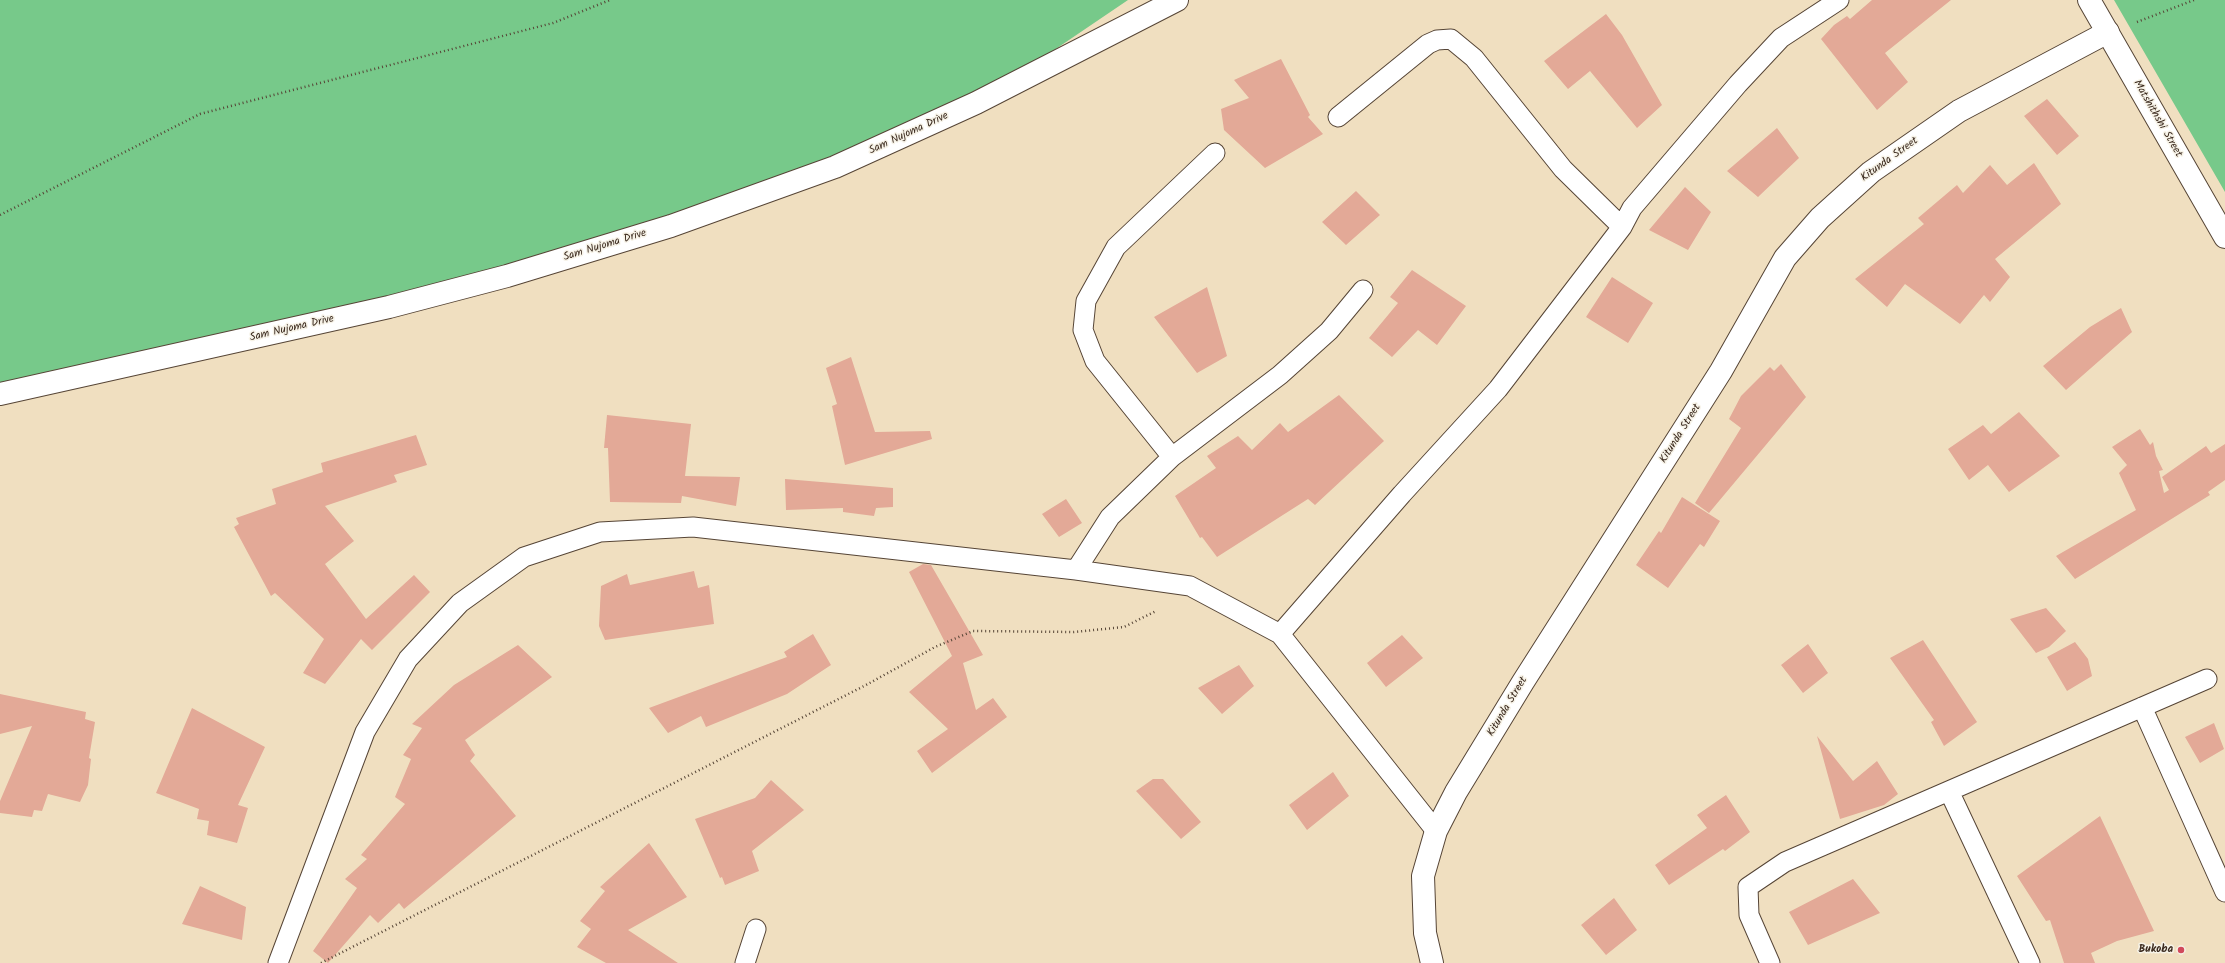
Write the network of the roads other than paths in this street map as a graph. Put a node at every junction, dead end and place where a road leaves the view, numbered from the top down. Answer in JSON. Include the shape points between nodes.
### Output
{"nodes":[{"id":1,"x":1177,"y":0,"type":"edge"},
{"id":2,"x":1839,"y":0,"type":"edge"},
{"id":3,"x":2089,"y":0,"type":"edge"},
{"id":4,"x":2108,"y":32,"type":"junction"},
{"id":5,"x":1338,"y":117,"type":"dead end"},
{"id":6,"x":1215,"y":153,"type":"dead end"},
{"id":7,"x":1622,"y":227,"type":"junction"},
{"id":8,"x":2225,"y":237,"type":"edge"},
{"id":9,"x":1363,"y":290,"type":"dead end"},
{"id":10,"x":0,"y":394,"type":"edge"},
{"id":11,"x":1172,"y":457,"type":"junction"},
{"id":12,"x":1076,"y":570,"type":"junction"},
{"id":13,"x":1280,"y":634,"type":"junction"},
{"id":14,"x":2207,"y":679,"type":"dead end"},
{"id":15,"x":2142,"y":707,"type":"junction"},
{"id":16,"x":1949,"y":791,"type":"junction"},
{"id":17,"x":1436,"y":831,"type":"junction"},
{"id":18,"x":2225,"y":892,"type":"edge"},
{"id":19,"x":756,"y":929,"type":"dead end"},
{"id":20,"x":278,"y":963,"type":"edge"},
{"id":21,"x":745,"y":963,"type":"edge"},
{"id":22,"x":1432,"y":963,"type":"edge"},
{"id":23,"x":1770,"y":963,"type":"edge"},
{"id":24,"x":2030,"y":963,"type":"edge"}],
"edges":[{"from":1,"to":10,"type":"main road","name":"Sam Nujoma Drive","via":[[976,103],[835,167],[671,226],[507,276],[389,307]]},
{"from":2,"to":7,"type":"lane","via":[[1781,38],[1738,84],[1632,208]]},
{"from":3,"to":4,"type":"main road","name":"Matshithshi Street"},
{"from":4,"to":8,"type":"main road","name":"Matshithshi Street"},
{"from":4,"to":17,"type":"main road","name":"Kitunda Street","via":[[1959,111],[1877,167],[1820,218],[1785,258],[1721,371],[1523,682],[1456,792]]},
{"from":5,"to":7,"type":"lane","via":[[1428,44],[1451,39],[1474,58],[1563,169]]},
{"from":6,"to":11,"type":"lane","via":[[1116,247],[1086,301],[1083,330],[1095,361]]},
{"from":7,"to":13,"type":"lane","via":[[1498,389]]},
{"from":9,"to":11,"type":"lane","via":[[1329,331],[1280,375]]},
{"from":11,"to":12,"type":"lane","via":[[1110,517]]},
{"from":12,"to":13,"type":"lane","via":[[1190,586]]},
{"from":12,"to":20,"type":"lane","via":[[693,527],[600,532],[524,556],[460,604],[408,659],[365,732]]},
{"from":13,"to":17,"type":"lane"},
{"from":14,"to":15,"type":"lane"},
{"from":15,"to":16,"type":"lane"},
{"from":15,"to":18,"type":"lane"},
{"from":16,"to":23,"type":"lane","via":[[1785,862],[1748,887],[1749,915]]},
{"from":16,"to":24,"type":"lane"},
{"from":17,"to":22,"type":"main road","name":"Kitunda Street","via":[[1424,876],[1425,933]]},
{"from":19,"to":21,"type":"lane"}]}
